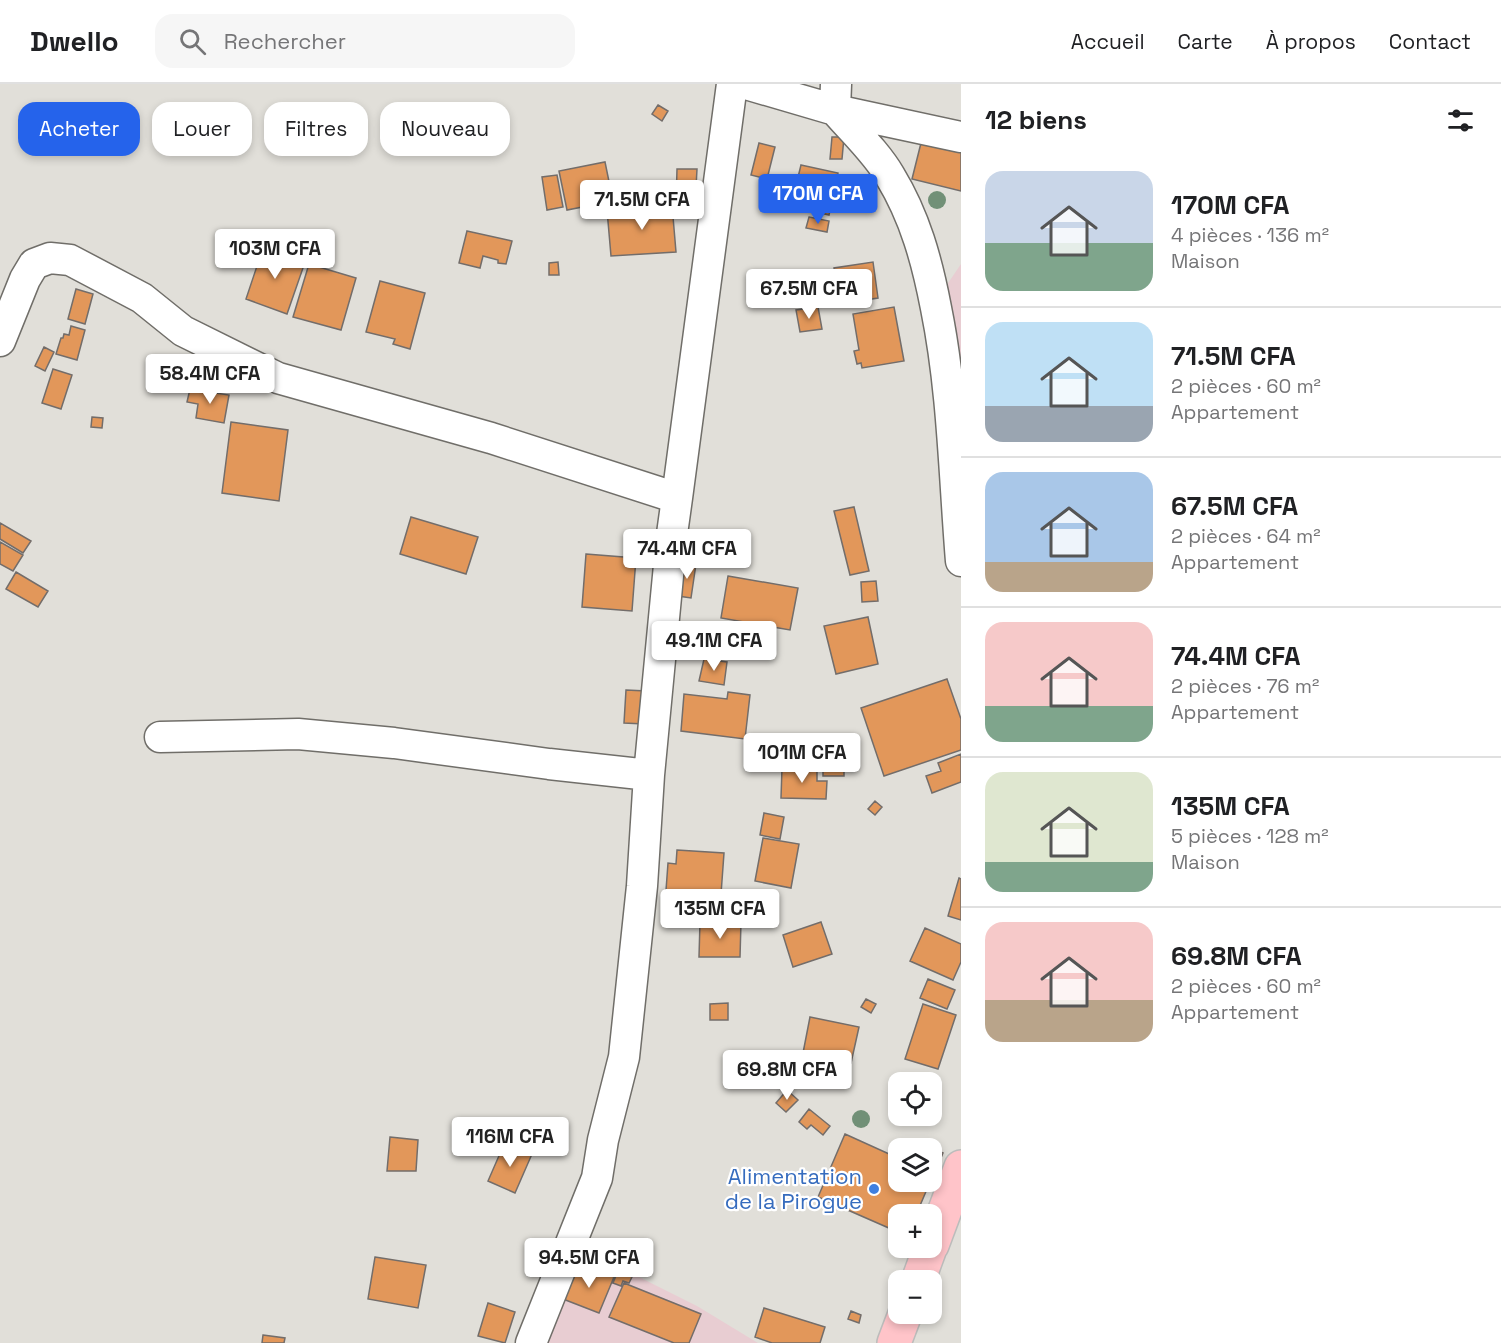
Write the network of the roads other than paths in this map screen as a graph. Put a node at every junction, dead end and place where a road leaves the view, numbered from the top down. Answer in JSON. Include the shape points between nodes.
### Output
{"nodes":[{"id":1,"x":732,"y":84,"type":"edge"},
{"id":2,"x":746,"y":84,"type":"edge"},
{"id":3,"x":836,"y":97,"type":"edge"},
{"id":4,"x":961,"y":136,"type":"edge"},
{"id":5,"x":0,"y":340,"type":"edge"},
{"id":6,"x":677,"y":498,"type":"junction"},
{"id":7,"x":961,"y":561,"type":"edge"},
{"id":8,"x":160,"y":737,"type":"dead end"},
{"id":9,"x":649,"y":775,"type":"junction"},
{"id":10,"x":961,"y":1167,"type":"edge"},
{"id":11,"x":942,"y":1217,"type":"edge"},
{"id":12,"x":901,"y":1324,"type":"edge"},
{"id":13,"x":531,"y":1343,"type":"edge"},
{"id":14,"x":894,"y":1343,"type":"edge"}],
"edges":[{"from":1,"to":6,"type":"street"},
{"from":2,"to":3,"type":"street"},
{"from":3,"to":4,"type":"street"},
{"from":3,"to":7,"type":"street","via":[[890,175],[914,222],[927,263],[950,401]]},
{"from":5,"to":6,"type":"street","via":[[34,264],[50,258],[70,260],[142,298],[183,331],[278,378],[491,438]]},
{"from":6,"to":9,"type":"street"},
{"from":8,"to":9,"type":"street","via":[[297,734]]},
{"from":9,"to":13,"type":"street","via":[[624,1057],[597,1178]]},
{"from":10,"to":11,"type":"main road"},
{"from":12,"to":14,"type":"main road"}]}
